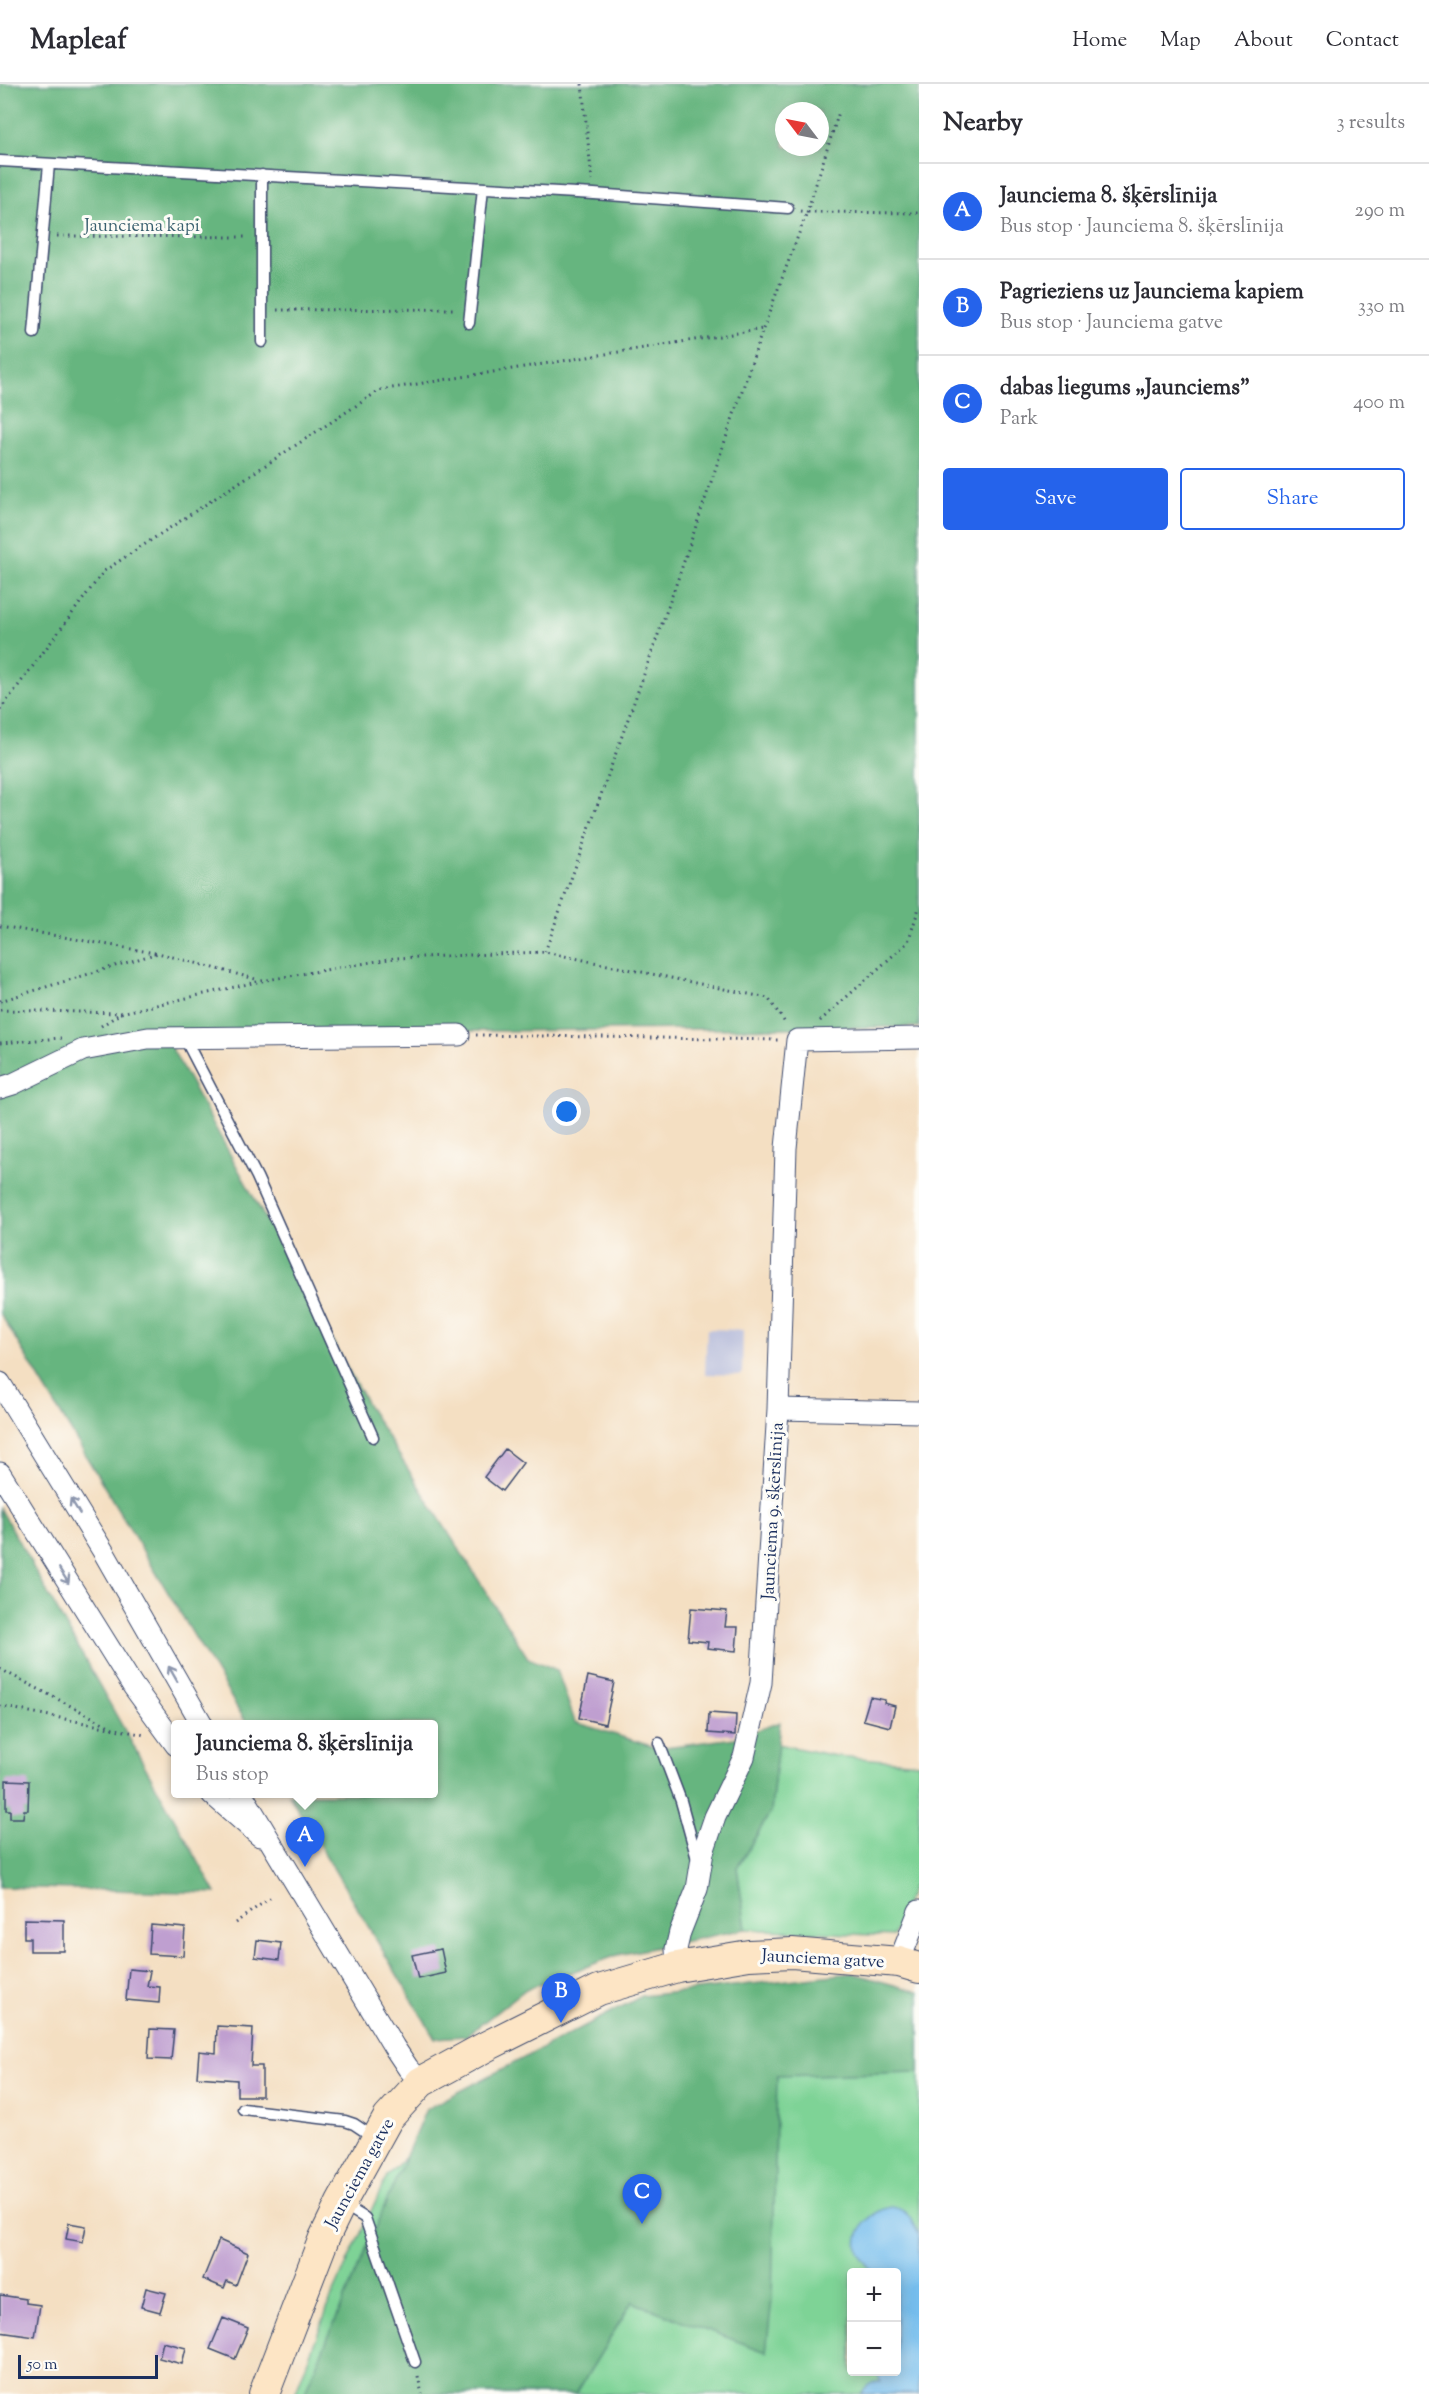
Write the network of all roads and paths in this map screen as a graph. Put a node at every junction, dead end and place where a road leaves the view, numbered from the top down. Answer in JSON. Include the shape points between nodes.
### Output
{"nodes":[{"id":1,"x":582,"y":84,"type":"edge"},
{"id":2,"x":839,"y":112,"type":"dead end"},
{"id":3,"x":0,"y":161,"type":"edge"},
{"id":4,"x":49,"y":164,"type":"junction"},
{"id":5,"x":262,"y":176,"type":"junction"},
{"id":6,"x":483,"y":188,"type":"junction"},
{"id":7,"x":594,"y":194,"type":"junction"},
{"id":8,"x":788,"y":208,"type":"dead end"},
{"id":9,"x":807,"y":212,"type":"junction"},
{"id":10,"x":919,"y":213,"type":"edge"},
{"id":11,"x":42,"y":236,"type":"junction"},
{"id":12,"x":262,"y":237,"type":"junction"},
{"id":13,"x":470,"y":309,"type":"junction"},
{"id":14,"x":262,"y":310,"type":"junction"},
{"id":15,"x":468,"y":323,"type":"dead end"},
{"id":16,"x":763,"y":329,"type":"junction"},
{"id":17,"x":34,"y":333,"type":"dead end"},
{"id":18,"x":261,"y":342,"type":"dead end"},
{"id":19,"x":0,"y":710,"type":"edge"},
{"id":20,"x":919,"y":908,"type":"edge"},
{"id":21,"x":0,"y":926,"type":"edge"},
{"id":22,"x":545,"y":952,"type":"junction"},
{"id":23,"x":158,"y":953,"type":"junction"},
{"id":24,"x":261,"y":981,"type":"junction"},
{"id":25,"x":0,"y":1001,"type":"edge"},
{"id":26,"x":0,"y":1010,"type":"edge"},
{"id":27,"x":121,"y":1013,"type":"junction"},
{"id":28,"x":92,"y":1031,"type":"dead end"},
{"id":29,"x":459,"y":1035,"type":"joint"},
{"id":30,"x":184,"y":1037,"type":"junction"},
{"id":31,"x":919,"y":1038,"type":"edge"},
{"id":32,"x":797,"y":1040,"type":"junction"},
{"id":33,"x":0,"y":1088,"type":"edge"},
{"id":34,"x":0,"y":1383,"type":"edge"},
{"id":35,"x":777,"y":1409,"type":"junction"},
{"id":36,"x":919,"y":1412,"type":"edge"},
{"id":37,"x":374,"y":1437,"type":"dead end"},
{"id":38,"x":0,"y":1473,"type":"edge"},
{"id":39,"x":0,"y":1669,"type":"edge"},
{"id":40,"x":0,"y":1706,"type":"edge"},
{"id":41,"x":199,"y":1720,"type":"edge"},
{"id":42,"x":117,"y":1730,"type":"junction"},
{"id":43,"x":171,"y":1738,"type":"edge"},
{"id":44,"x":171,"y":1743,"type":"edge"},
{"id":45,"x":659,"y":1743,"type":"dead end"},
{"id":46,"x":217,"y":1798,"type":"edge"},
{"id":47,"x":244,"y":1798,"type":"edge"},
{"id":48,"x":274,"y":1849,"type":"junction"},
{"id":49,"x":700,"y":1868,"type":"junction"},
{"id":50,"x":274,"y":1895,"type":"dead end"},
{"id":51,"x":919,"y":1911,"type":"edge"},
{"id":52,"x":235,"y":1923,"type":"dead end"},
{"id":53,"x":909,"y":1965,"type":"edge"},
{"id":54,"x":677,"y":1967,"type":"junction"},
{"id":55,"x":421,"y":2082,"type":"junction"},
{"id":56,"x":243,"y":2109,"type":"dead end"},
{"id":57,"x":375,"y":2138,"type":"junction"},
{"id":58,"x":341,"y":2204,"type":"junction"},
{"id":59,"x":415,"y":2362,"type":"joint"},
{"id":60,"x":264,"y":2394,"type":"edge"},
{"id":61,"x":422,"y":2394,"type":"edge"}],
"edges":[{"from":1,"to":7,"type":"path"},
{"from":2,"to":9,"type":"path"},
{"from":3,"to":4,"type":"lane"},
{"from":4,"to":5,"type":"lane"},
{"from":4,"to":11,"type":"lane"},
{"from":5,"to":6,"type":"lane"},
{"from":5,"to":12,"type":"lane"},
{"from":6,"to":7,"type":"lane"},
{"from":6,"to":13,"type":"lane"},
{"from":7,"to":8,"type":"lane"},
{"from":9,"to":10,"type":"path"},
{"from":9,"to":16,"type":"path"},
{"from":11,"to":12,"type":"path"},
{"from":11,"to":17,"type":"lane"},
{"from":12,"to":14,"type":"lane"},
{"from":13,"to":14,"type":"path"},
{"from":13,"to":15,"type":"lane"},
{"from":14,"to":18,"type":"lane"},
{"from":16,"to":19,"type":"path","via":[[380,390],[104,571]]},
{"from":16,"to":22,"type":"path"},
{"from":20,"to":32,"type":"path","via":[[908,942]]},
{"from":21,"to":23,"type":"path"},
{"from":22,"to":24,"type":"path","via":[[395,958]]},
{"from":22,"to":32,"type":"path","via":[[768,998]]},
{"from":23,"to":24,"type":"path"},
{"from":23,"to":25,"type":"path"},
{"from":24,"to":27,"type":"path"},
{"from":26,"to":27,"type":"path"},
{"from":27,"to":28,"type":"path"},
{"from":29,"to":30,"type":"street"},
{"from":29,"to":32,"type":"path"},
{"from":30,"to":33,"type":"street","via":[[148,1038],[83,1050]]},
{"from":30,"to":37,"type":"lane","via":[[257,1178]]},
{"from":31,"to":32,"type":"street"},
{"from":32,"to":35,"type":"street","name":"Jaunciema 9. šķērslīnija","via":[[786,1148]]},
{"from":41,"to":34,"type":"street","one_way":true,"via":[[103,1551]]},
{"from":35,"to":36,"type":"street"},
{"from":35,"to":49,"type":"street","name":"Jaunciema 9. šķērslīnija","via":[[761,1683],[744,1757],[715,1817]]},
{"from":38,"to":43,"type":"street","one_way":true,"via":[[133,1686]]},
{"from":39,"to":42,"type":"path"},
{"from":40,"to":42,"type":"path"},
{"from":42,"to":44,"type":"path"},
{"from":45,"to":49,"type":"lane"},
{"from":46,"to":48,"type":"street"},
{"from":47,"to":48,"type":"street"},
{"from":48,"to":55,"type":"street","via":[[394,2047]]},
{"from":49,"to":54,"type":"street","name":"Jaunciema 9. šķērslīnija","via":[[697,1889],[678,1941]]},
{"from":50,"to":52,"type":"path"},
{"from":51,"to":53,"type":"street"},
{"from":53,"to":54,"type":"main road","name":"Jaunciema gatve","via":[[792,1953],[749,1955]]},
{"from":54,"to":55,"type":"main road","name":"Jaunciema gatve","via":[[599,1990]]},
{"from":55,"to":57,"type":"main road","name":"Jaunciema gatve"},
{"from":56,"to":57,"type":"lane","via":[[345,2121]]},
{"from":57,"to":58,"type":"main road","name":"Jaunciema gatve"},
{"from":58,"to":59,"type":"lane","via":[[365,2218]]},
{"from":58,"to":60,"type":"main road","name":"Jaunciema gatve"},
{"from":59,"to":61,"type":"path"}]}
